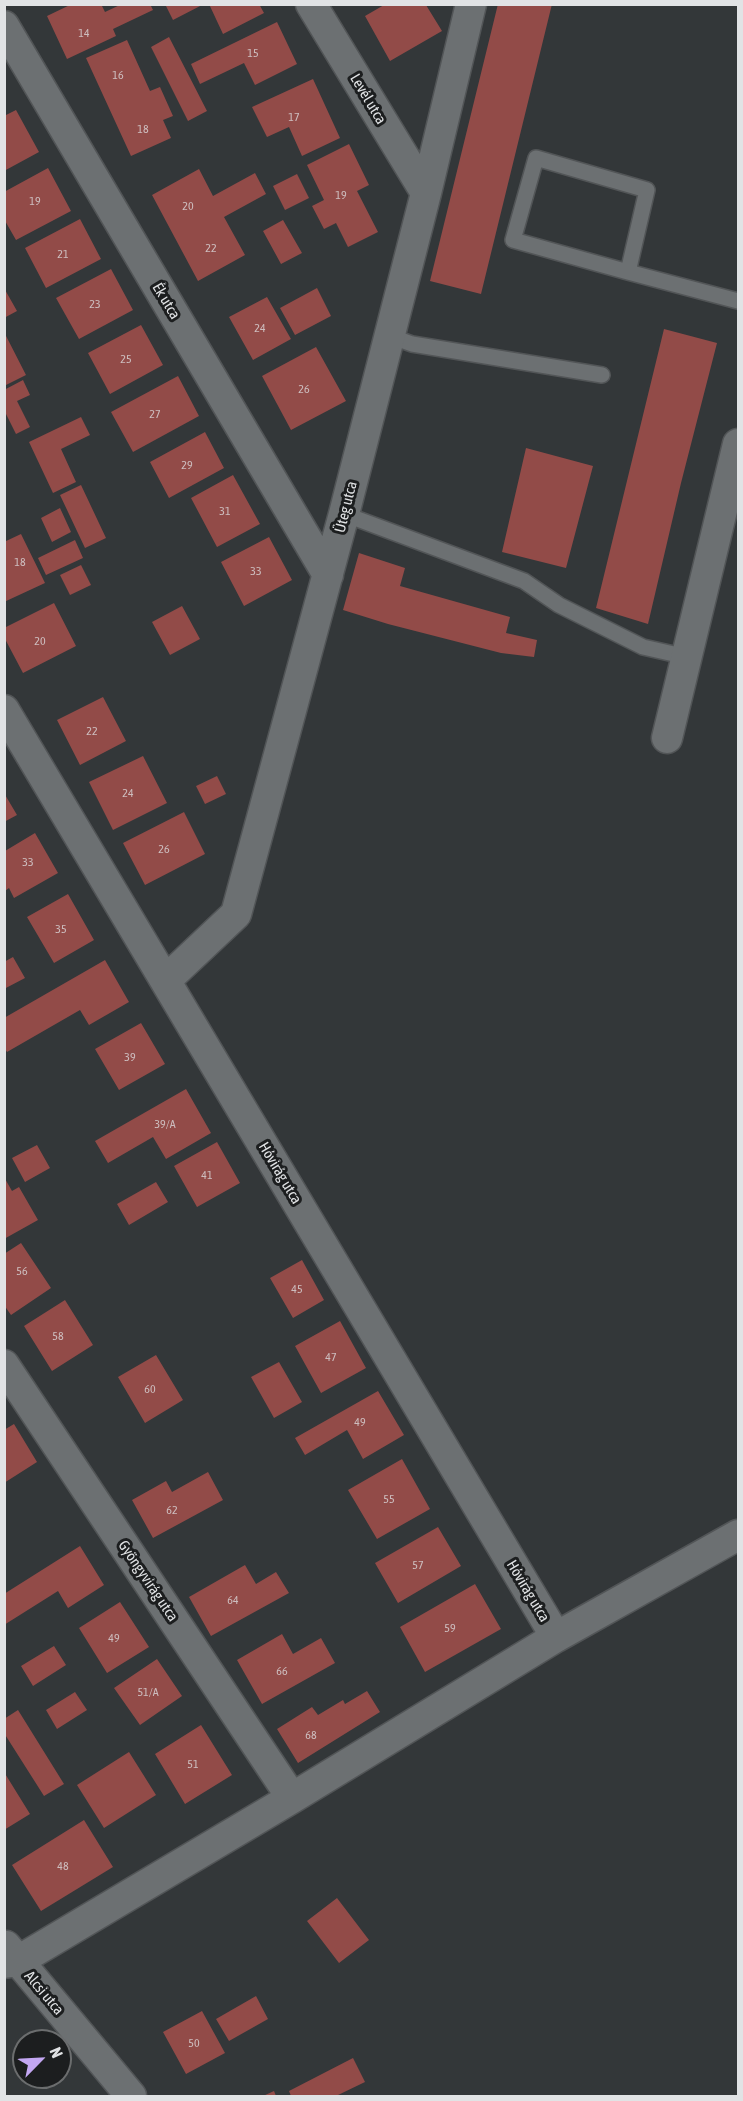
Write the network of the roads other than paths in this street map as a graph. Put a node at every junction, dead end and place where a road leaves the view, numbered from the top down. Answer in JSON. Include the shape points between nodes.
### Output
{"nodes":[{"id":1,"x":311,"y":4,"type":"edge"},
{"id":2,"x":471,"y":4,"type":"edge"},
{"id":3,"x":4,"y":26,"type":"edge"},
{"id":4,"x":426,"y":193,"type":"junction"},
{"id":5,"x":628,"y":272,"type":"junction"},
{"id":6,"x":738,"y":301,"type":"edge"},
{"id":7,"x":390,"y":336,"type":"junction"},
{"id":8,"x":602,"y":375,"type":"dead end"},
{"id":9,"x":738,"y":444,"type":"edge"},
{"id":10,"x":344,"y":514,"type":"junction"},
{"id":11,"x":328,"y":575,"type":"junction"},
{"id":12,"x":687,"y":657,"type":"junction"},
{"id":13,"x":4,"y":710,"type":"edge"},
{"id":14,"x":667,"y":738,"type":"dead end"},
{"id":15,"x":166,"y":980,"type":"junction"},
{"id":16,"x":4,"y":1365,"type":"edge"},
{"id":17,"x":738,"y":1535,"type":"edge"},
{"id":18,"x":556,"y":1637,"type":"junction"},
{"id":19,"x":292,"y":1798,"type":"junction"},
{"id":20,"x":9,"y":1956,"type":"edge"},
{"id":21,"x":131,"y":2097,"type":"edge"}],
"edges":[{"from":1,"to":4,"type":"street","name":"Levél utca"},
{"from":2,"to":4,"type":"street","name":"Üteg utca"},
{"from":3,"to":11,"type":"street","name":"Ék utca"},
{"from":4,"to":7,"type":"street","name":"Üteg utca"},
{"from":5,"to":5,"type":"lane","via":[[513,240],[536,158],[647,190]]},
{"from":5,"to":6,"type":"lane"},
{"from":7,"to":8,"type":"lane","via":[[412,344]]},
{"from":7,"to":10,"type":"street","name":"Üteg utca"},
{"from":9,"to":12,"type":"street"},
{"from":10,"to":11,"type":"street","name":"Üteg utca"},
{"from":10,"to":12,"type":"lane","via":[[524,581],[559,605],[643,647]]},
{"from":11,"to":15,"type":"street","name":"Üteg utca","via":[[236,914]]},
{"from":12,"to":14,"type":"street"},
{"from":13,"to":15,"type":"street","name":"Hóvirág utca"},
{"from":15,"to":18,"type":"street","name":"Hóvirág utca"},
{"from":16,"to":19,"type":"street","name":"Gyöngyvirág utca"},
{"from":17,"to":18,"type":"street"},
{"from":18,"to":19,"type":"street"},
{"from":19,"to":20,"type":"street"},
{"from":20,"to":21,"type":"street","name":"Alcsi utca"}]}
